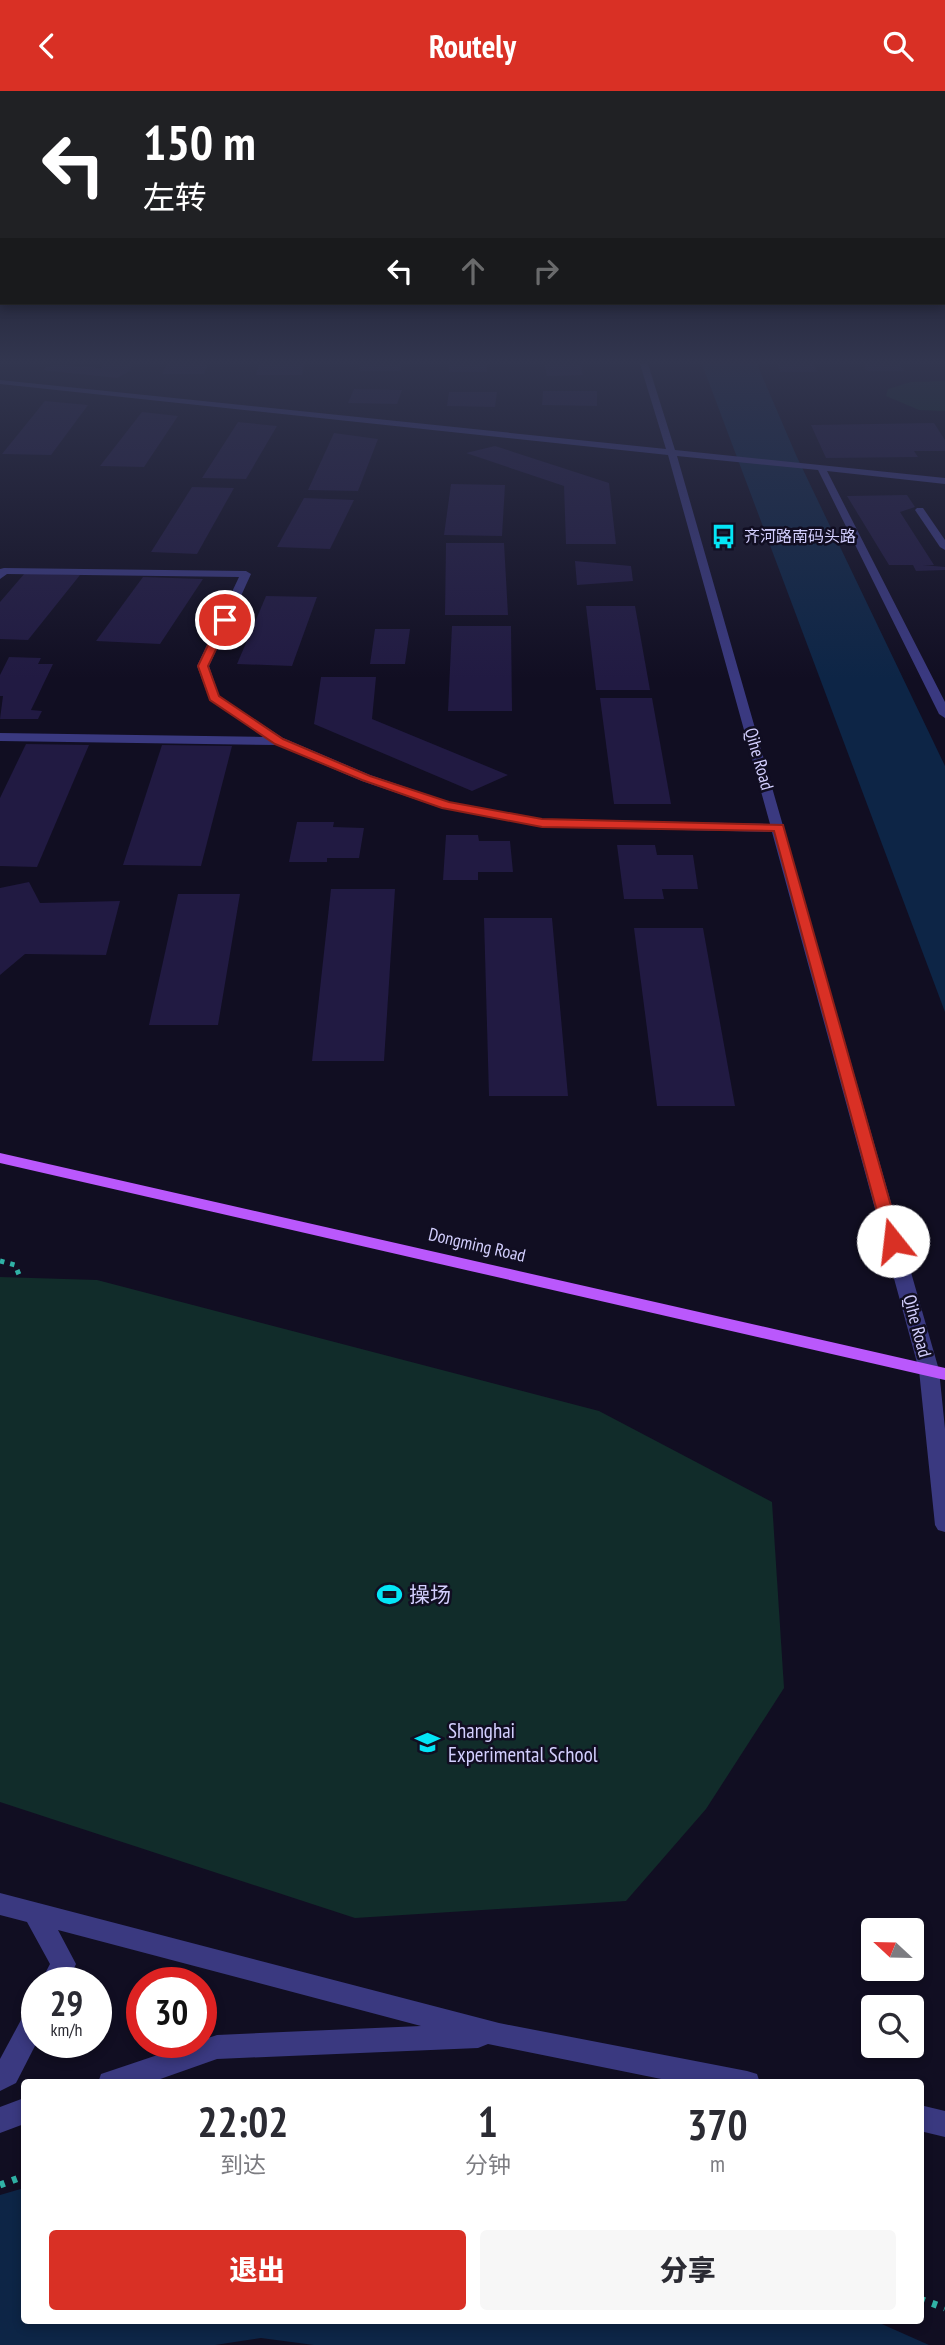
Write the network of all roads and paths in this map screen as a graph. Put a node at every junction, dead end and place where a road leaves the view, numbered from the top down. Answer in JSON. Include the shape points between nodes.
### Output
{"nodes":[{"id":1,"x":677,"y":469,"type":"edge"},
{"id":2,"x":815,"y":469,"type":"edge"},
{"id":3,"x":822,"y":470,"type":"junction"},
{"id":4,"x":945,"y":481,"type":"edge"},
{"id":5,"x":920,"y":510,"type":"dead end"},
{"id":6,"x":945,"y":547,"type":"edge"},
{"id":7,"x":0,"y":576,"type":"edge"},
{"id":8,"x":945,"y":714,"type":"edge"},
{"id":9,"x":0,"y":737,"type":"edge"},
{"id":10,"x":279,"y":741,"type":"junction"},
{"id":11,"x":779,"y":828,"type":"junction"},
{"id":12,"x":0,"y":1158,"type":"edge"},
{"id":13,"x":0,"y":1261,"type":"edge"},
{"id":14,"x":20,"y":1277,"type":"dead end"},
{"id":15,"x":937,"y":1372,"type":"edge"},
{"id":16,"x":945,"y":1525,"type":"edge"},
{"id":17,"x":0,"y":1904,"type":"edge"},
{"id":18,"x":36,"y":1915,"type":"junction"},
{"id":19,"x":61,"y":1967,"type":"edge"},
{"id":20,"x":499,"y":2035,"type":"junction"},
{"id":21,"x":21,"y":2045,"type":"edge"},
{"id":22,"x":0,"y":2079,"type":"edge"},
{"id":23,"x":123,"y":2079,"type":"edge"},
{"id":24,"x":726,"y":2079,"type":"edge"},
{"id":25,"x":21,"y":2113,"type":"edge"},
{"id":26,"x":924,"y":2119,"type":"edge"},
{"id":27,"x":0,"y":2120,"type":"edge"},
{"id":28,"x":945,"y":2124,"type":"edge"},
{"id":29,"x":21,"y":2177,"type":"edge"},
{"id":30,"x":0,"y":2185,"type":"edge"},
{"id":31,"x":924,"y":2300,"type":"edge"},
{"id":32,"x":945,"y":2308,"type":"edge"}],
"edges":[{"from":1,"to":11,"type":"street","name":"Qihe Road"},
{"from":2,"to":3,"type":"street"},
{"from":3,"to":4,"type":"street"},
{"from":3,"to":8,"type":"street"},
{"from":5,"to":6,"type":"street"},
{"from":7,"to":10,"type":"street","via":[[4,571],[246,574],[203,666],[214,698]]},
{"from":9,"to":10,"type":"street"},
{"from":10,"to":11,"type":"street","via":[[446,805],[542,823]]},
{"from":11,"to":15,"type":"street","name":"Qihe Road"},
{"from":12,"to":15,"type":"main road","name":"Dongming Road"},
{"from":13,"to":14,"type":"path","via":[[15,1265]]},
{"from":15,"to":16,"type":"street","name":"Qihe Road"},
{"from":17,"to":18,"type":"street"},
{"from":18,"to":19,"type":"street"},
{"from":18,"to":20,"type":"street"},
{"from":20,"to":23,"type":"street","via":[[217,2047]]},
{"from":20,"to":24,"type":"street"},
{"from":21,"to":22,"type":"street"},
{"from":25,"to":27,"type":"street"},
{"from":26,"to":28,"type":"street"},
{"from":29,"to":30,"type":"path"},
{"from":31,"to":32,"type":"path"}]}
